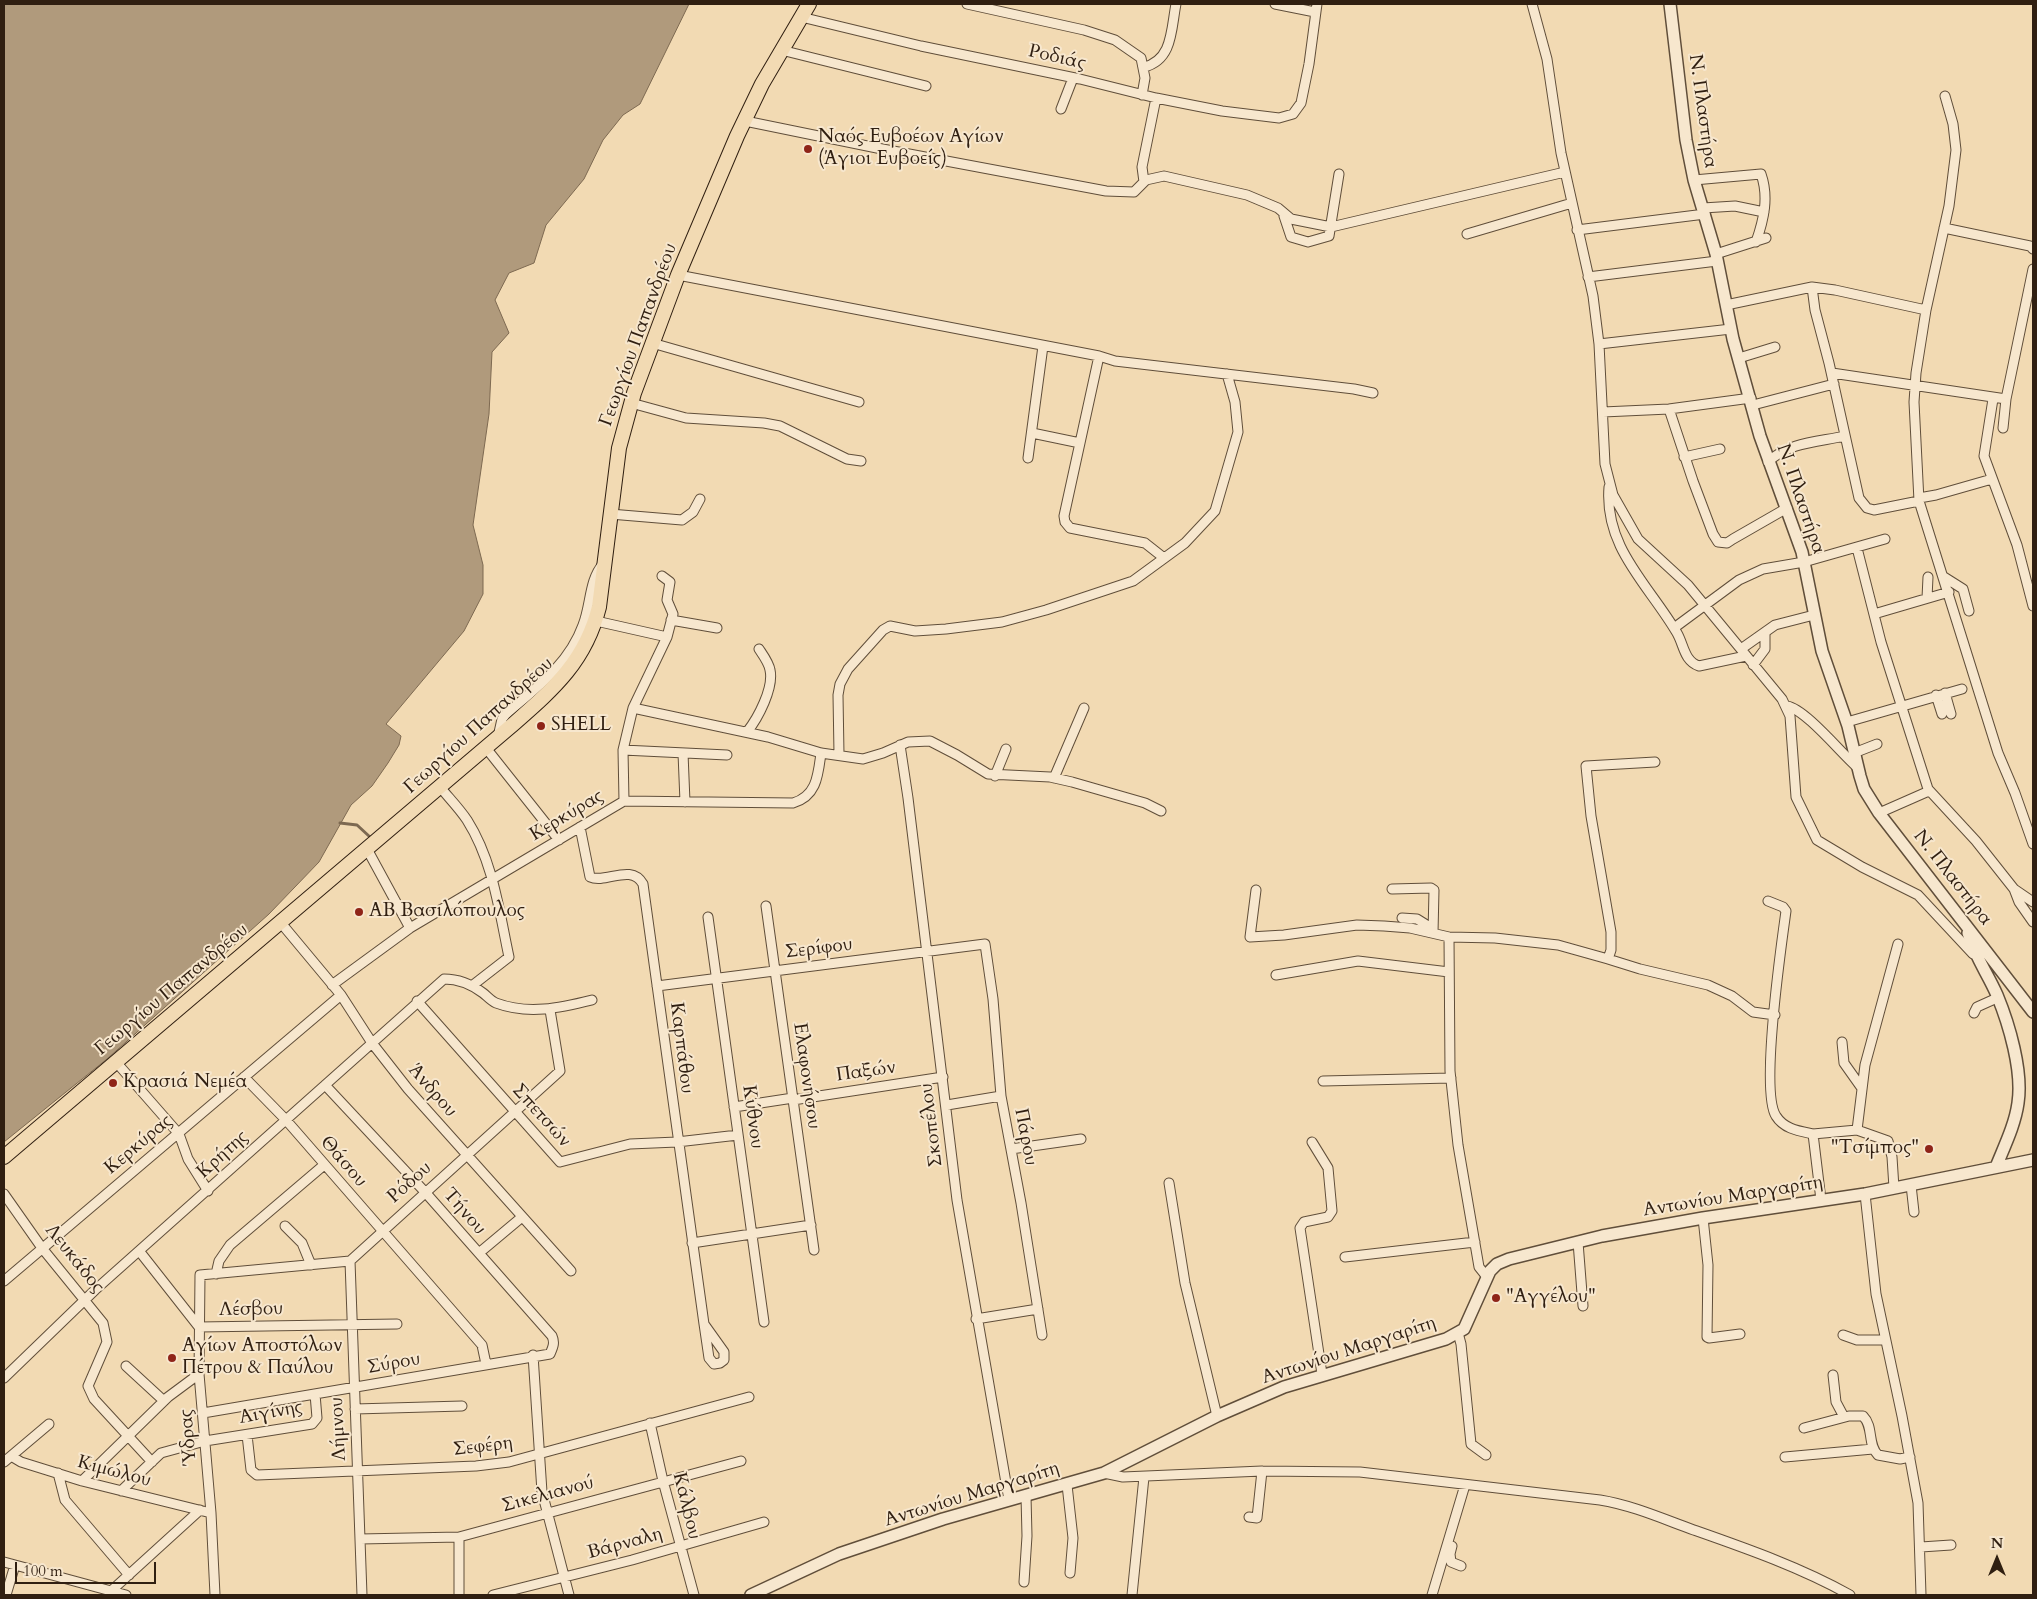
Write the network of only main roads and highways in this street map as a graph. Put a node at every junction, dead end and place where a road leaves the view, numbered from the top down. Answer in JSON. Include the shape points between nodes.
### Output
{"nodes":[{"id":1,"x":809,"y":4,"type":"edge"},
{"id":2,"x":4,"y":1157,"type":"edge"}],
"edges":[{"from":1,"to":2,"type":"main road","name":"Γεωργίου Παπανδρέου","via":[[745,121],[652,343],[619,448],[596,621],[576,663],[498,738]]}]}
